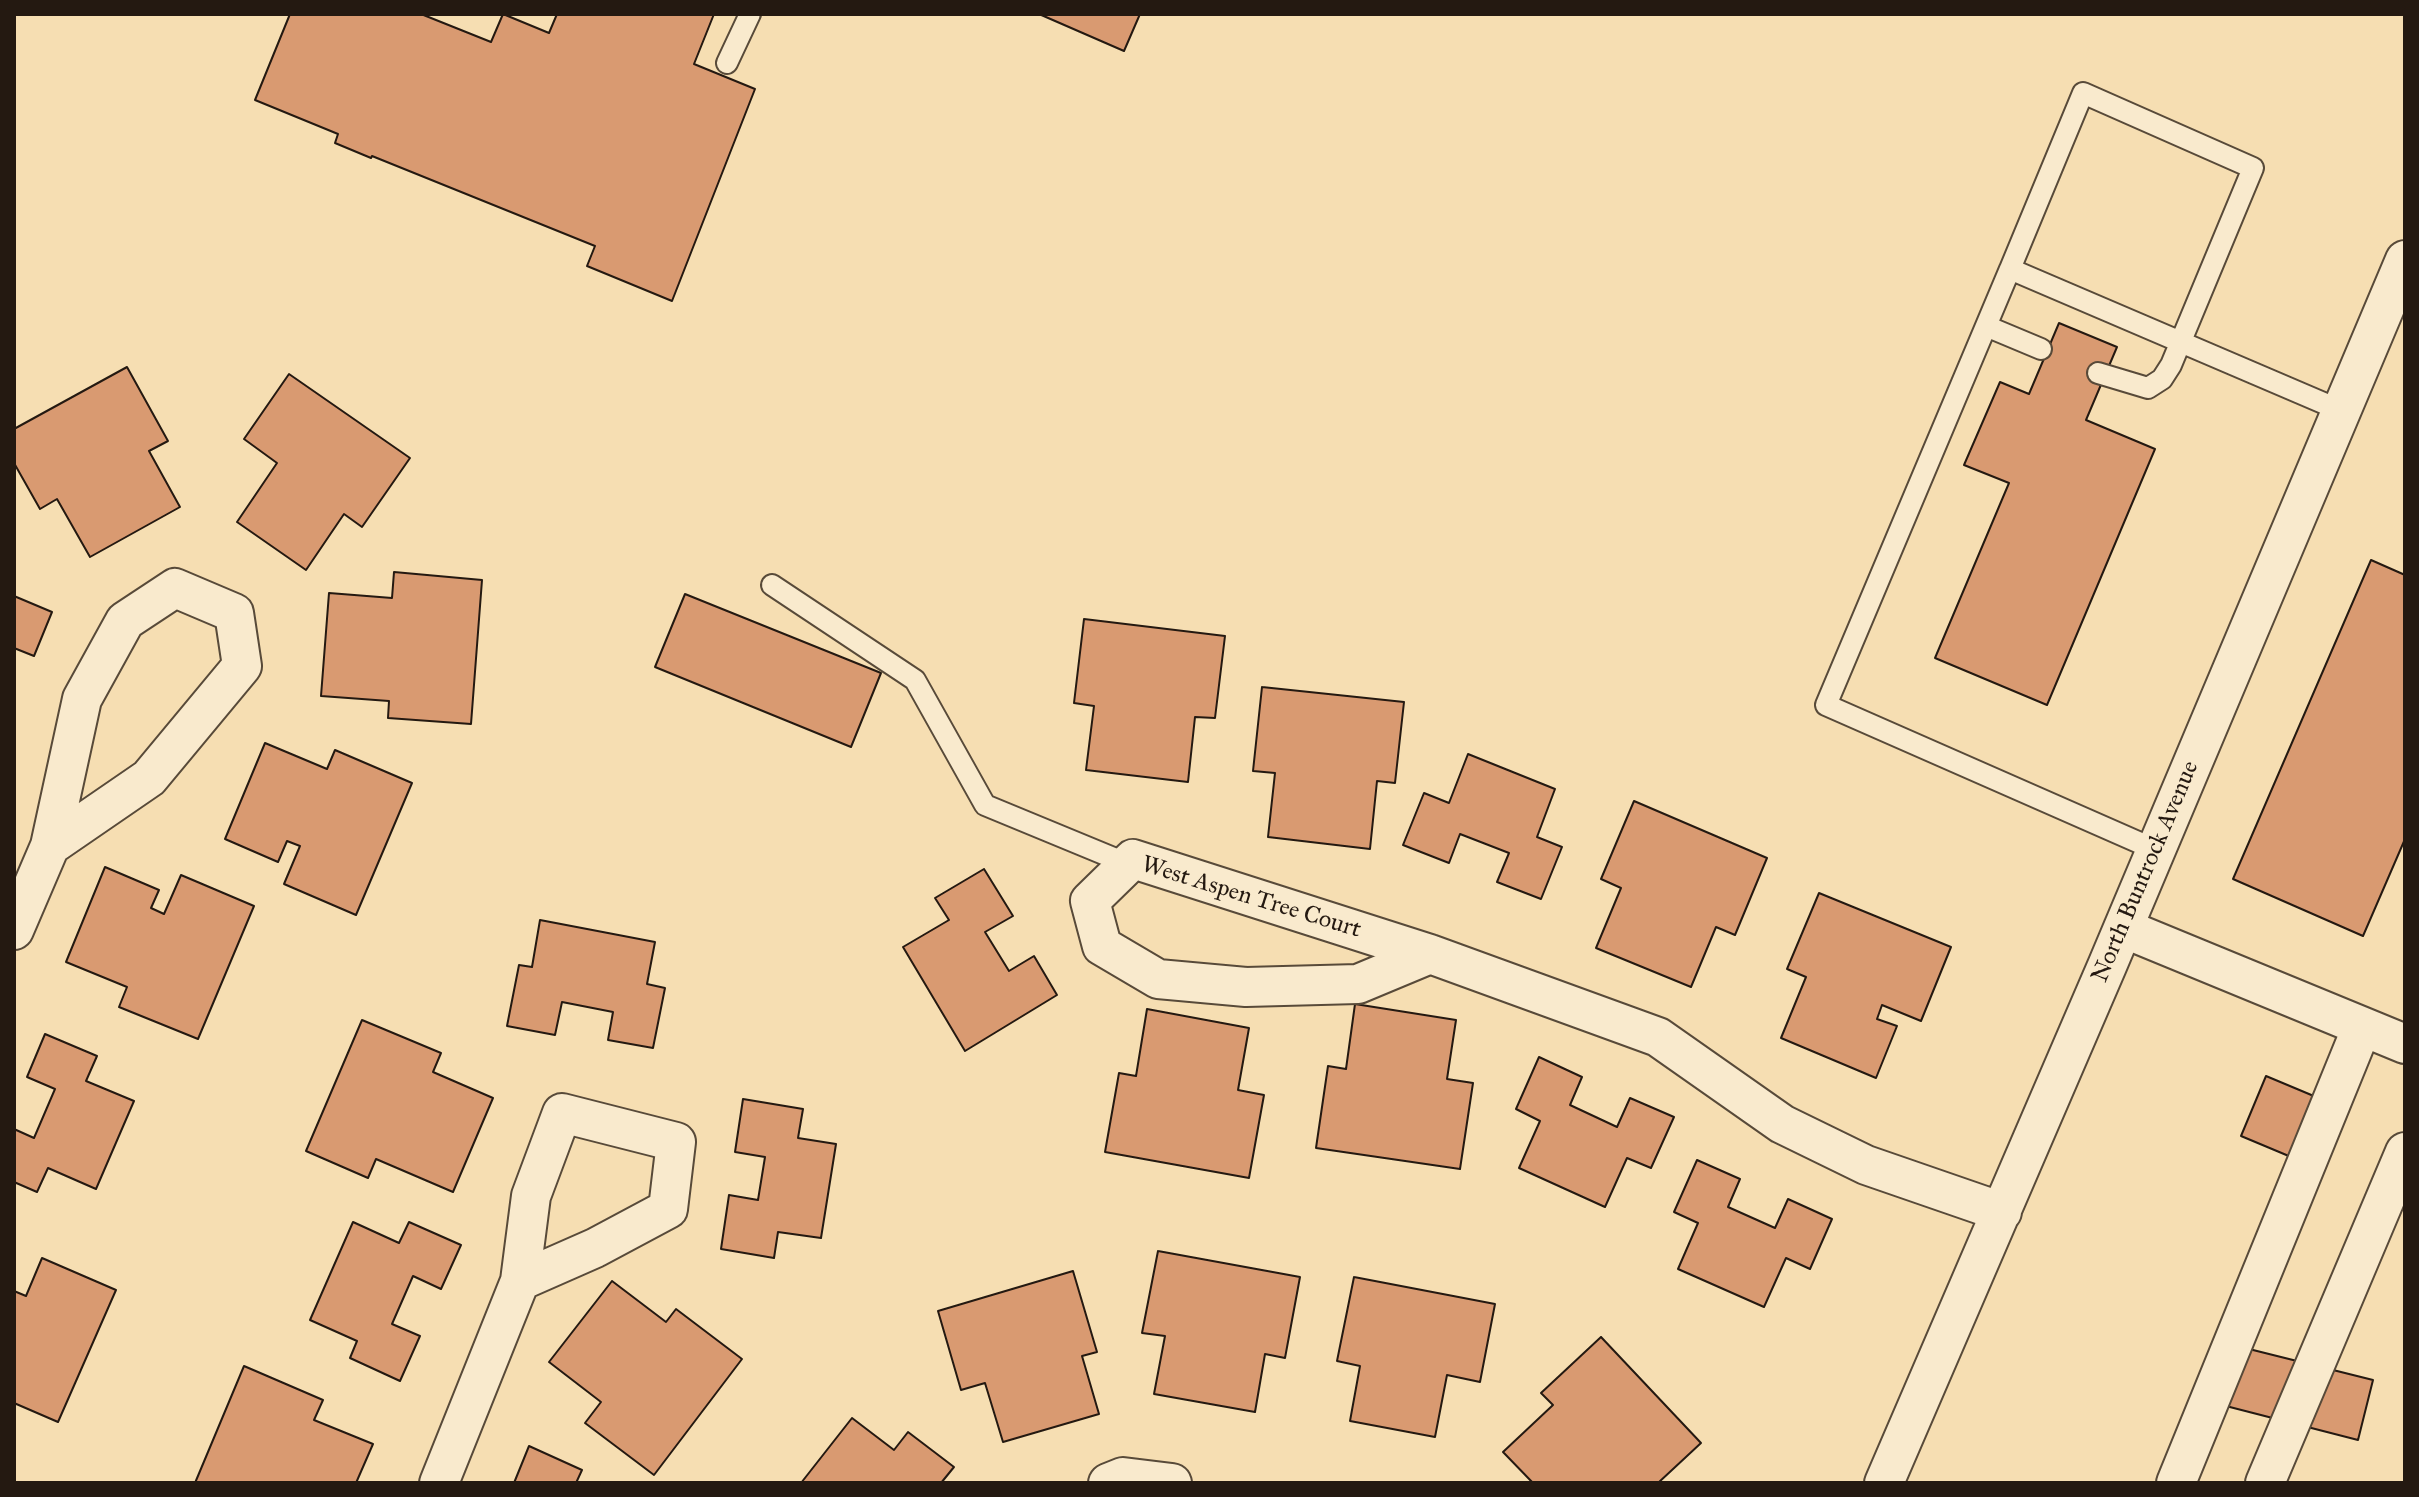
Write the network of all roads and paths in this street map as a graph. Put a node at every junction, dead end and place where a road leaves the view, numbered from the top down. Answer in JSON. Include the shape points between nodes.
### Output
{"nodes":[{"id":1,"x":750,"y":14,"type":"edge"},
{"id":2,"x":727,"y":63,"type":"dead end"},
{"id":3,"x":2405,"y":260,"type":"edge"},
{"id":4,"x":2010,"y":269,"type":"junction"},
{"id":5,"x":1986,"y":326,"type":"junction"},
{"id":6,"x":2181,"y":342,"type":"junction"},
{"id":7,"x":2041,"y":349,"type":"dead end"},
{"id":8,"x":2098,"y":373,"type":"dead end"},
{"id":9,"x":2342,"y":411,"type":"junction"},
{"id":10,"x":772,"y":585,"type":"dead end"},
{"id":11,"x":50,"y":846,"type":"junction"},
{"id":12,"x":2156,"y":850,"type":"junction"},
{"id":13,"x":1128,"y":864,"type":"junction"},
{"id":14,"x":2123,"y":928,"type":"junction"},
{"id":15,"x":14,"y":930,"type":"edge"},
{"id":16,"x":1430,"y":954,"type":"junction"},
{"id":17,"x":2362,"y":1027,"type":"junction"},
{"id":18,"x":2405,"y":1044,"type":"edge"},
{"id":19,"x":2405,"y":1152,"type":"edge"},
{"id":20,"x":2002,"y":1212,"type":"junction"},
{"id":21,"x":520,"y":1281,"type":"junction"},
{"id":22,"x":439,"y":1483,"type":"edge"},
{"id":23,"x":1108,"y":1483,"type":"edge"},
{"id":24,"x":1172,"y":1483,"type":"edge"},
{"id":25,"x":1884,"y":1483,"type":"edge"},
{"id":26,"x":2176,"y":1483,"type":"edge"},
{"id":27,"x":2265,"y":1483,"type":"edge"}],
"edges":[{"from":1,"to":2,"type":"lane"},
{"from":3,"to":9,"type":"street","name":"North Buntrock Avenue"},
{"from":4,"to":5,"type":"lane"},
{"from":4,"to":6,"type":"lane"},
{"from":4,"to":6,"type":"lane","via":[[2083,93],[2253,168]]},
{"from":5,"to":7,"type":"lane"},
{"from":5,"to":12,"type":"lane","via":[[1826,705]]},
{"from":6,"to":8,"type":"lane","via":[[2162,379],[2148,388]]},
{"from":6,"to":9,"type":"lane"},
{"from":9,"to":12,"type":"street","name":"North Buntrock Avenue"},
{"from":10,"to":13,"type":"lane","via":[[915,680],[985,805]]},
{"from":11,"to":11,"type":"street","via":[[149,778],[242,666],[234,613],[175,588],[125,621],[82,699]]},
{"from":11,"to":15,"type":"street"},
{"from":12,"to":14,"type":"street","name":"North Buntrock Avenue"},
{"from":13,"to":16,"type":"street","name":"West Aspen Tree Court","via":[[1133,859]]},
{"from":13,"to":16,"type":"street","name":"West Aspen Tree Court","via":[[1090,901],[1102,946],[1158,979],[1246,987],[1358,984]]},
{"from":14,"to":17,"type":"street"},
{"from":14,"to":20,"type":"street","name":"North Buntrock Avenue"},
{"from":16,"to":20,"type":"street","name":"West Aspen Tree Court","via":[[1658,1037],[1782,1124],[1866,1165]]},
{"from":17,"to":18,"type":"street"},
{"from":17,"to":26,"type":"street"},
{"from":19,"to":27,"type":"street"},
{"from":20,"to":25,"type":"street","name":"North Buntrock Avenue"},
{"from":21,"to":21,"type":"street","via":[[668,1209],[676,1142],[562,1113],[531,1196]]},
{"from":21,"to":22,"type":"street"},
{"from":23,"to":24,"type":"street","via":[[1123,1477]]}]}
